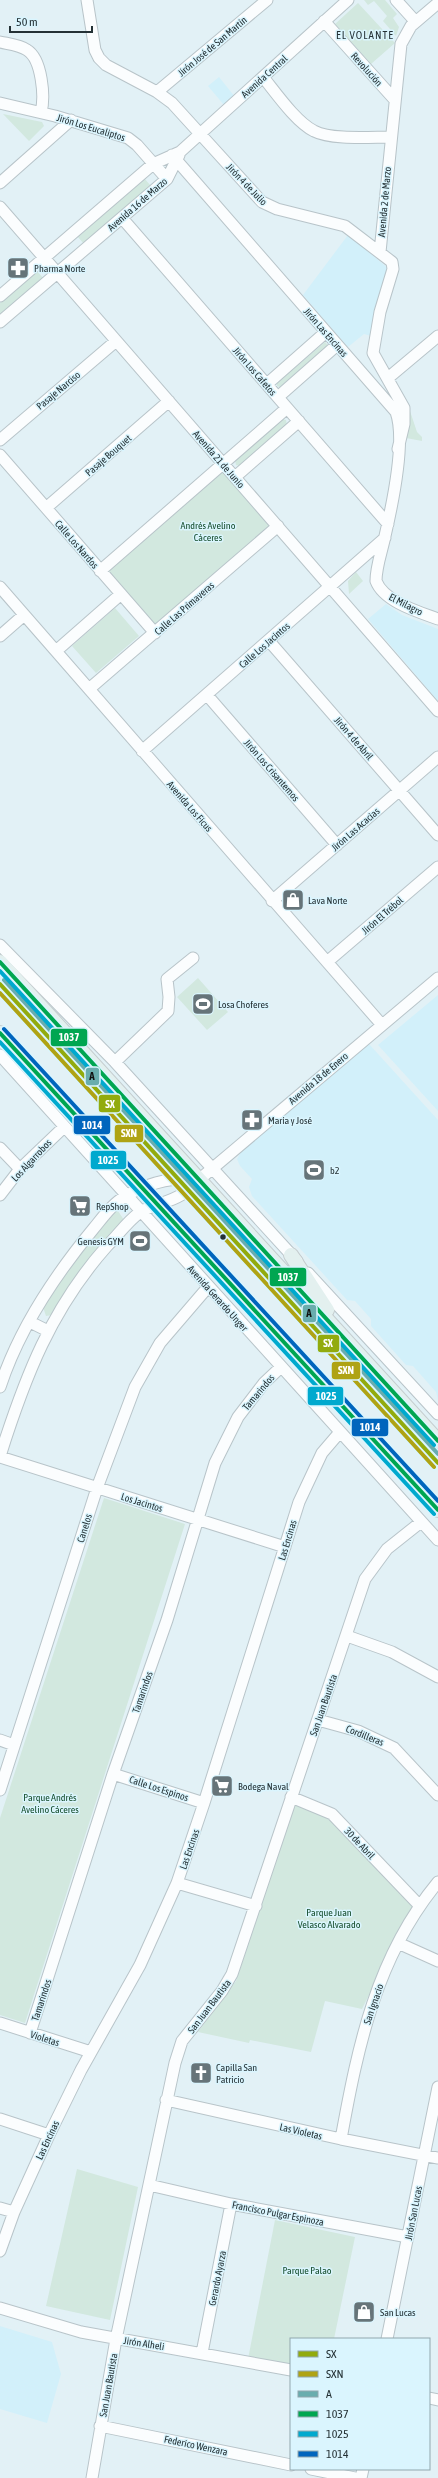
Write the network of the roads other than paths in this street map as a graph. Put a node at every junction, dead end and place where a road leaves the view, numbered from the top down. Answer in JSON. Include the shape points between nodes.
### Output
{"nodes":[{"id":1,"x":87,"y":0,"type":"edge"},
{"id":2,"x":268,"y":0,"type":"edge"},
{"id":3,"x":348,"y":0,"type":"edge"},
{"id":4,"x":396,"y":0,"type":"edge"},
{"id":5,"x":435,"y":0,"type":"edge"},
{"id":6,"x":438,"y":3,"type":"edge"},
{"id":7,"x":324,"y":21,"type":"junction"},
{"id":8,"x":415,"y":22,"type":"junction"},
{"id":9,"x":0,"y":42,"type":"edge"},
{"id":10,"x":263,"y":78,"type":"junction"},
{"id":11,"x":157,"y":92,"type":"junction"},
{"id":12,"x":394,"y":99,"type":"junction"},
{"id":13,"x":0,"y":103,"type":"edge"},
{"id":14,"x":41,"y":112,"type":"junction"},
{"id":15,"x":71,"y":120,"type":"junction"},
{"id":16,"x":201,"y":134,"type":"junction"},
{"id":17,"x":390,"y":137,"type":"junction"},
{"id":18,"x":176,"y":156,"type":"junction"},
{"id":19,"x":153,"y":164,"type":"junction"},
{"id":20,"x":167,"y":179,"type":"junction"},
{"id":21,"x":0,"y":182,"type":"edge"},
{"id":22,"x":0,"y":207,"type":"edge"},
{"id":23,"x":122,"y":218,"type":"junction"},
{"id":24,"x":380,"y":252,"type":"junction"},
{"id":25,"x":45,"y":258,"type":"junction"},
{"id":26,"x":57,"y":272,"type":"junction"},
{"id":27,"x":0,"y":296,"type":"edge"},
{"id":28,"x":0,"y":322,"type":"edge"},
{"id":29,"x":326,"y":332,"type":"junction"},
{"id":30,"x":438,"y":336,"type":"edge"},
{"id":31,"x":116,"y":341,"type":"junction"},
{"id":32,"x":337,"y":345,"type":"junction"},
{"id":33,"x":388,"y":378,"type":"junction"},
{"id":34,"x":267,"y":384,"type":"junction"},
{"id":35,"x":278,"y":397,"type":"junction"},
{"id":36,"x":169,"y":401,"type":"junction"},
{"id":37,"x":287,"y":408,"type":"junction"},
{"id":38,"x":299,"y":421,"type":"junction"},
{"id":39,"x":0,"y":440,"type":"edge"},
{"id":40,"x":398,"y":449,"type":"junction"},
{"id":41,"x":0,"y":455,"type":"edge"},
{"id":42,"x":223,"y":464,"type":"junction"},
{"id":43,"x":235,"y":477,"type":"junction"},
{"id":44,"x":46,"y":508,"type":"junction"},
{"id":45,"x":388,"y":524,"type":"junction"},
{"id":46,"x":278,"y":526,"type":"junction"},
{"id":47,"x":385,"y":538,"type":"junction"},
{"id":48,"x":100,"y":570,"type":"junction"},
{"id":49,"x":0,"y":586,"type":"edge"},
{"id":50,"x":331,"y":588,"type":"junction"},
{"id":51,"x":121,"y":594,"type":"junction"},
{"id":52,"x":24,"y":614,"type":"junction"},
{"id":53,"x":438,"y":619,"type":"edge"},
{"id":54,"x":155,"y":633,"type":"junction"},
{"id":55,"x":0,"y":636,"type":"edge"},
{"id":56,"x":269,"y":641,"type":"junction"},
{"id":57,"x":56,"y":651,"type":"junction"},
{"id":58,"x":89,"y":690,"type":"junction"},
{"id":59,"x":207,"y":695,"type":"junction"},
{"id":60,"x":438,"y":711,"type":"edge"},
{"id":61,"x":142,"y":751,"type":"junction"},
{"id":62,"x":438,"y":757,"type":"edge"},
{"id":63,"x":399,"y":791,"type":"junction"},
{"id":64,"x":438,"y":835,"type":"edge"},
{"id":65,"x":337,"y":845,"type":"junction"},
{"id":66,"x":438,"y":867,"type":"edge"},
{"id":67,"x":272,"y":901,"type":"junction"},
{"id":68,"x":0,"y":945,"type":"edge"},
{"id":69,"x":193,"y":958,"type":"dead end"},
{"id":70,"x":0,"y":962,"type":"edge"},
{"id":71,"x":327,"y":962,"type":"junction"},
{"id":72,"x":438,"y":978,"type":"edge"},
{"id":73,"x":382,"y":1025,"type":"junction"},
{"id":74,"x":0,"y":1033,"type":"edge"},
{"id":75,"x":0,"y":1054,"type":"edge"},
{"id":76,"x":115,"y":1062,"type":"junction"},
{"id":77,"x":64,"y":1127,"type":"junction"},
{"id":78,"x":0,"y":1148,"type":"edge"},
{"id":79,"x":213,"y":1167,"type":"junction"},
{"id":80,"x":20,"y":1169,"type":"junction"},
{"id":81,"x":199,"y":1179,"type":"junction"},
{"id":82,"x":143,"y":1188,"type":"junction"},
{"id":83,"x":0,"y":1195,"type":"edge"},
{"id":84,"x":126,"y":1196,"type":"junction"},
{"id":85,"x":159,"y":1206,"type":"junction"},
{"id":86,"x":140,"y":1213,"type":"junction"},
{"id":87,"x":291,"y":1254,"type":"junction"},
{"id":88,"x":208,"y":1287,"type":"junction"},
{"id":89,"x":30,"y":1322,"type":"junction"},
{"id":90,"x":48,"y":1331,"type":"junction"},
{"id":91,"x":349,"y":1344,"type":"junction"},
{"id":92,"x":281,"y":1367,"type":"junction"},
{"id":93,"x":0,"y":1388,"type":"edge"},
{"id":94,"x":438,"y":1414,"type":"edge"},
{"id":95,"x":340,"y":1432,"type":"junction"},
{"id":96,"x":438,"y":1441,"type":"edge"},
{"id":97,"x":0,"y":1456,"type":"edge"},
{"id":98,"x":97,"y":1488,"type":"junction"},
{"id":99,"x":438,"y":1510,"type":"edge"},
{"id":100,"x":198,"y":1519,"type":"junction"},
{"id":101,"x":421,"y":1522,"type":"junction"},
{"id":102,"x":438,"y":1540,"type":"edge"},
{"id":103,"x":285,"y":1547,"type":"junction"},
{"id":104,"x":347,"y":1636,"type":"junction"},
{"id":105,"x":438,"y":1677,"type":"edge"},
{"id":106,"x":318,"y":1720,"type":"junction"},
{"id":107,"x":0,"y":1740,"type":"edge"},
{"id":108,"x":14,"y":1744,"type":"junction"},
{"id":109,"x":113,"y":1774,"type":"junction"},
{"id":110,"x":0,"y":1790,"type":"edge"},
{"id":111,"x":438,"y":1795,"type":"edge"},
{"id":112,"x":291,"y":1797,"type":"junction"},
{"id":113,"x":204,"y":1803,"type":"junction"},
{"id":114,"x":438,"y":1882,"type":"edge"},
{"id":115,"x":177,"y":1883,"type":"junction"},
{"id":116,"x":419,"y":1905,"type":"junction"},
{"id":117,"x":256,"y":1906,"type":"junction"},
{"id":118,"x":398,"y":1943,"type":"junction"},
{"id":119,"x":438,"y":1961,"type":"edge"},
{"id":120,"x":0,"y":2023,"type":"edge"},
{"id":121,"x":30,"y":2033,"type":"junction"},
{"id":122,"x":91,"y":2052,"type":"junction"},
{"id":123,"x":438,"y":2087,"type":"edge"},
{"id":124,"x":166,"y":2100,"type":"junction"},
{"id":125,"x":0,"y":2119,"type":"edge"},
{"id":126,"x":49,"y":2135,"type":"junction"},
{"id":127,"x":341,"y":2139,"type":"junction"},
{"id":128,"x":425,"y":2156,"type":"junction"},
{"id":129,"x":438,"y":2158,"type":"edge"},
{"id":130,"x":149,"y":2185,"type":"junction"},
{"id":131,"x":232,"y":2204,"type":"junction"},
{"id":132,"x":0,"y":2208,"type":"edge"},
{"id":133,"x":14,"y":2212,"type":"junction"},
{"id":134,"x":408,"y":2237,"type":"junction"},
{"id":135,"x":0,"y":2251,"type":"edge"},
{"id":136,"x":0,"y":2308,"type":"edge"},
{"id":137,"x":387,"y":2338,"type":"edge"},
{"id":138,"x":116,"y":2339,"type":"junction"},
{"id":139,"x":202,"y":2353,"type":"junction"},
{"id":140,"x":290,"y":2370,"type":"edge"},
{"id":141,"x":100,"y":2426,"type":"junction"},
{"id":142,"x":290,"y":2465,"type":"edge"},
{"id":143,"x":316,"y":2470,"type":"edge"},
{"id":144,"x":92,"y":2478,"type":"edge"},
{"id":145,"x":355,"y":2478,"type":"edge"}],
"edges":[{"from":1,"to":11,"type":"street","name":"Jirón 4 de Julio","via":[[95,50],[99,58],[106,65]]},
{"from":2,"to":11,"type":"street","name":"Jirón José de San Martín"},
{"from":3,"to":7,"type":"street","name":"Avenida Central"},
{"from":4,"to":8,"type":"street"},
{"from":5,"to":6,"type":"street"},
{"from":6,"to":8,"type":"street","name":"Avenida 2 de Marzo"},
{"from":7,"to":10,"type":"street","name":"Avenida Central"},
{"from":7,"to":12,"type":"street","name":"Revolución"},
{"from":8,"to":12,"type":"street","name":"Avenida 2 de Marzo","via":[[401,44]]},
{"from":9,"to":14,"type":"street","via":[[22,47],[34,56],[41,80]]},
{"from":10,"to":16,"type":"street","name":"Avenida Central"},
{"from":10,"to":17,"type":"street","via":[[313,131],[329,135]]},
{"from":11,"to":16,"type":"street","name":"Jirón 4 de Julio","via":[[172,103]]},
{"from":12,"to":17,"type":"street","name":"Avenida 2 de Marzo"},
{"from":13,"to":14,"type":"street","name":"Jirón Los Eucaliptos"},
{"from":14,"to":15,"type":"street","name":"Jirón Los Eucaliptos"},
{"from":15,"to":19,"type":"street","name":"Jirón Los Eucaliptos","via":[[133,141]]},
{"from":15,"to":21,"type":"street"},
{"from":16,"to":18,"type":"street","name":"Avenida Central"},
{"from":16,"to":24,"type":"street","name":"Jirón 4 de Julio","via":[[264,204],[345,226]]},
{"from":17,"to":24,"type":"street","name":"Avenida 2 de Marzo"},
{"from":18,"to":19,"type":"street","name":"Avenida 16 de Marzo"},
{"from":18,"to":20,"type":"street","name":"Avenida 16 de Marzo"},
{"from":18,"to":29,"type":"street","name":"Jirón Las Encinas"},
{"from":19,"to":20,"type":"street","name":"Jirón Los Eucaliptos"},
{"from":19,"to":25,"type":"street","name":"Avenida 16 de Marzo"},
{"from":20,"to":23,"type":"street","name":"Avenida 16 de Marzo"},
{"from":22,"to":25,"type":"street","name":"Avenida 21 de Junio"},
{"from":23,"to":26,"type":"street","name":"Avenida 16 de Marzo"},
{"from":23,"to":34,"type":"street","name":"Jirón Los Cafetos"},
{"from":24,"to":33,"type":"street","name":"Avenida 2 de Marzo","via":[[390,260],[393,269],[380,312],[373,353]]},
{"from":25,"to":26,"type":"street","name":"Avenida 21 de Junio"},
{"from":25,"to":27,"type":"street","name":"Avenida 16 de Marzo"},
{"from":26,"to":28,"type":"street","name":"Avenida 16 de Marzo"},
{"from":26,"to":31,"type":"street","name":"Avenida 21 de Junio"},
{"from":29,"to":32,"type":"street","name":"Jirón Las Encinas"},
{"from":29,"to":34,"type":"street"},
{"from":30,"to":33,"type":"street"},
{"from":31,"to":36,"type":"street","name":"Avenida 21 de Junio"},
{"from":31,"to":39,"type":"street","name":"Pasaje Narciso"},
{"from":32,"to":35,"type":"street"},
{"from":32,"to":40,"type":"street","name":"Jirón Las Encinas","via":[[396,412],[399,423]]},
{"from":33,"to":40,"type":"street","name":"Avenida 2 de Marzo","via":[[404,408],[404,424]]},
{"from":34,"to":35,"type":"street","name":"Jirón Los Cafetos"},
{"from":35,"to":37,"type":"street","name":"Jirón Los Cafetos"},
{"from":36,"to":42,"type":"street","name":"Avenida 21 de Junio"},
{"from":36,"to":44,"type":"street","name":"Pasaje Bouquet"},
{"from":37,"to":38,"type":"street","name":"Jirón Los Cafetos"},
{"from":37,"to":42,"type":"street"},
{"from":38,"to":43,"type":"street"},
{"from":38,"to":45,"type":"street","name":"Jirón Los Cafetos"},
{"from":40,"to":45,"type":"street","name":"Jirón Las Encinas"},
{"from":41,"to":44,"type":"street","name":"Calle Los Nardos"},
{"from":42,"to":43,"type":"street","name":"Avenida 21 de Junio"},
{"from":42,"to":48,"type":"street"},
{"from":43,"to":46,"type":"street","name":"Avenida 21 de Junio"},
{"from":44,"to":48,"type":"street","name":"Calle Los Nardos"},
{"from":45,"to":47,"type":"street","name":"Jirón Las Encinas"},
{"from":46,"to":50,"type":"street","name":"Avenida 21 de Junio"},
{"from":46,"to":54,"type":"street","name":"Calle Las Primaveras"},
{"from":47,"to":50,"type":"street","name":"Calle Los Jacintos"},
{"from":47,"to":53,"type":"street","name":"El Milagro","via":[[377,572],[379,587],[403,604]]},
{"from":48,"to":51,"type":"street","name":"Calle Los Nardos"},
{"from":49,"to":52,"type":"street","name":"Avenida Los Ficus"},
{"from":50,"to":56,"type":"street","name":"Calle Los Jacintos"},
{"from":50,"to":60,"type":"street","name":"Avenida 21 de Junio"},
{"from":51,"to":54,"type":"street","name":"Calle Los Nardos"},
{"from":51,"to":57,"type":"street"},
{"from":52,"to":55,"type":"street"},
{"from":52,"to":57,"type":"street","name":"Avenida Los Ficus"},
{"from":54,"to":58,"type":"street","name":"Calle Las Primaveras"},
{"from":56,"to":59,"type":"street","name":"Calle Los Jacintos"},
{"from":56,"to":63,"type":"street","name":"Jirón 4 de Abril"},
{"from":57,"to":58,"type":"street","name":"Avenida Los Ficus"},
{"from":58,"to":61,"type":"street","name":"Avenida Los Ficus"},
{"from":59,"to":61,"type":"street","name":"Calle Los Jacintos"},
{"from":59,"to":65,"type":"street","name":"Jirón Los Crisantemos"},
{"from":61,"to":67,"type":"street","name":"Avenida Los Ficus"},
{"from":62,"to":63,"type":"street","name":"Jirón Las Acacias"},
{"from":63,"to":64,"type":"street","name":"Jirón 4 de Abril"},
{"from":63,"to":65,"type":"street","name":"Jirón Las Acacias"},
{"from":65,"to":67,"type":"street","name":"Jirón Las Acacias"},
{"from":66,"to":71,"type":"street","name":"Jirón El Trébol"},
{"from":67,"to":71,"type":"street","name":"Avenida Los Ficus"},
{"from":68,"to":76,"type":"street"},
{"from":69,"to":76,"type":"street","via":[[166,979],[169,1001],[166,1013]]},
{"from":70,"to":81,"type":"main road"},
{"from":71,"to":73,"type":"street","name":"Avenida Los Ficus"},
{"from":72,"to":73,"type":"street","name":"Avenida 18 de Enero"},
{"from":73,"to":79,"type":"street","name":"Avenida 18 de Enero"},
{"from":74,"to":82,"type":"main road"},
{"from":75,"to":77,"type":"street","name":"Avenida Gerardo Unger"},
{"from":76,"to":79,"type":"street"},
{"from":77,"to":80,"type":"street","name":"Los Algarrobos"},
{"from":77,"to":84,"type":"street","name":"Avenida Gerardo Unger"},
{"from":78,"to":80,"type":"street"},
{"from":79,"to":81,"type":"street","name":"Avenida 18 de Enero"},
{"from":79,"to":87,"type":"street"},
{"from":80,"to":83,"type":"street","name":"Los Algarrobos"},
{"from":81,"to":82,"type":"street","via":[[177,1178]]},
{"from":81,"to":85,"type":"street","name":"Avenida 18 de Enero","via":[[181,1195]]},
{"from":81,"to":91,"type":"main road"},
{"from":82,"to":84,"type":"street"},
{"from":82,"to":85,"type":"main road"},
{"from":84,"to":86,"type":"street","name":"Avenida Gerardo Unger"},
{"from":84,"to":89,"type":"street","via":[[79,1246],[46,1293]]},
{"from":85,"to":86,"type":"street","name":"Avenida 18 de Enero"},
{"from":85,"to":99,"type":"main road"},
{"from":86,"to":88,"type":"street","name":"Avenida Gerardo Unger"},
{"from":86,"to":90,"type":"street","via":[[124,1227],[89,1269]]},
{"from":87,"to":91,"type":"main road"},
{"from":87,"to":94,"type":"street"},
{"from":88,"to":92,"type":"street","name":"Avenida Gerardo Unger"},
{"from":88,"to":98,"type":"street","name":"Canelos","via":[[160,1343],[135,1387]]},
{"from":89,"to":90,"type":"street"},
{"from":89,"to":93,"type":"street"},
{"from":90,"to":97,"type":"street","via":[[28,1373]]},
{"from":91,"to":96,"type":"main road"},
{"from":92,"to":95,"type":"street","name":"Avenida Gerardo Unger"},
{"from":92,"to":100,"type":"street","name":"Tamarindos","via":[[254,1395],[228,1434],[215,1463]]},
{"from":95,"to":101,"type":"street","name":"Avenida Gerardo Unger"},
{"from":95,"to":103,"type":"street","name":"Las Encinas","via":[[322,1453],[306,1485]]},
{"from":97,"to":98,"type":"street","name":"Los Jacintos"},
{"from":98,"to":100,"type":"street","name":"Los Jacintos"},
{"from":98,"to":108,"type":"street","name":"Canelos"},
{"from":100,"to":103,"type":"street","name":"Los Jacintos"},
{"from":100,"to":109,"type":"street","name":"Tamarindos","via":[[167,1620]]},
{"from":101,"to":102,"type":"street","name":"Avenida Gerardo Unger"},
{"from":101,"to":104,"type":"street","name":"San Juan Bautista","via":[[387,1549],[371,1569],[365,1579]]},
{"from":103,"to":113,"type":"street","name":"Las Encinas"},
{"from":104,"to":105,"type":"street","via":[[392,1652]]},
{"from":104,"to":106,"type":"street","name":"San Juan Bautista"},
{"from":106,"to":111,"type":"street","name":"Cordilleras","via":[[358,1731],[394,1748]]},
{"from":106,"to":112,"type":"street","name":"San Juan Bautista"},
{"from":107,"to":108,"type":"street"},
{"from":108,"to":110,"type":"street","name":"Canelos"},
{"from":109,"to":113,"type":"street","name":"Calle Los Espinos"},
{"from":109,"to":121,"type":"street","name":"Tamarindos"},
{"from":112,"to":116,"type":"street","name":"30 de Abril","via":[[332,1814]]},
{"from":112,"to":117,"type":"street","name":"San Juan Bautista"},
{"from":113,"to":115,"type":"street","name":"Las Encinas"},
{"from":114,"to":116,"type":"street","name":"San Ignacio"},
{"from":115,"to":117,"type":"street"},
{"from":115,"to":122,"type":"street","name":"Las Encinas","via":[[140,1965]]},
{"from":116,"to":118,"type":"street","name":"San Ignacio"},
{"from":117,"to":124,"type":"street","name":"San Juan Bautista","via":[[232,1974],[222,1991],[182,2041]]},
{"from":118,"to":119,"type":"street"},
{"from":118,"to":127,"type":"street","name":"San Ignacio","via":[[375,1993],[358,2050]]},
{"from":120,"to":121,"type":"street","name":"Violetas"},
{"from":121,"to":122,"type":"street","name":"Violetas"},
{"from":122,"to":126,"type":"street","name":"Las Encinas"},
{"from":123,"to":128,"type":"street","name":"Jirón San Lucas"},
{"from":124,"to":127,"type":"street","name":"Las Violetas"},
{"from":124,"to":130,"type":"street","name":"San Juan Bautista"},
{"from":125,"to":126,"type":"street"},
{"from":126,"to":133,"type":"street","name":"Las Encinas"},
{"from":127,"to":128,"type":"street","name":"Las Violetas"},
{"from":128,"to":129,"type":"street","name":"Las Violetas"},
{"from":128,"to":134,"type":"street","name":"Jirón San Lucas"},
{"from":130,"to":131,"type":"street","name":"Francisco Pulgar Espinoza"},
{"from":130,"to":138,"type":"street","name":"San Juan Bautista"},
{"from":131,"to":134,"type":"street","name":"Francisco Pulgar Espinoza"},
{"from":131,"to":139,"type":"street","name":"Gerardo Ayarza"},
{"from":132,"to":133,"type":"street"},
{"from":133,"to":135,"type":"street","name":"Las Encinas"},
{"from":134,"to":137,"type":"street","name":"Jirón San Lucas"},
{"from":136,"to":138,"type":"street","name":"Jirón Alheli","via":[[60,2327]]},
{"from":138,"to":139,"type":"street","name":"Jirón Alheli"},
{"from":138,"to":141,"type":"street","name":"San Juan Bautista"},
{"from":139,"to":140,"type":"street","name":"Jirón Alheli"},
{"from":141,"to":142,"type":"street","name":"Federico Wenzara"},
{"from":141,"to":144,"type":"street","name":"San Juan Bautista"},
{"from":143,"to":145,"type":"street"}]}
